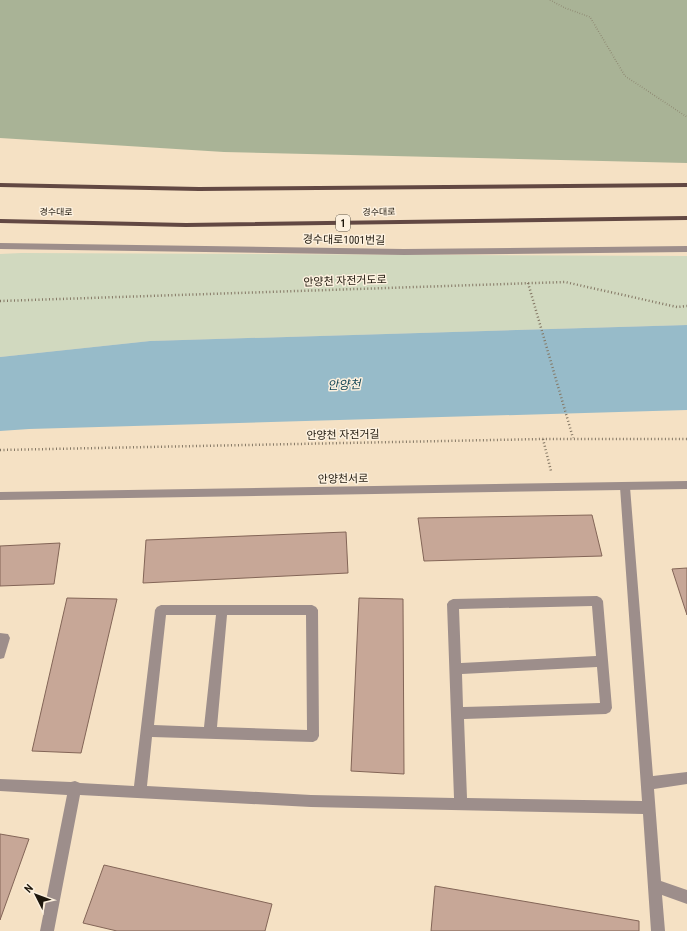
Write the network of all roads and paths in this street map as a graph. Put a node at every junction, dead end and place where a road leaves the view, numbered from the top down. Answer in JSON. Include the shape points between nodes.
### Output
{"nodes":[{"id":1,"x":550,"y":0,"type":"edge"},
{"id":2,"x":687,"y":117,"type":"edge"},
{"id":3,"x":0,"y":185,"type":"edge"},
{"id":4,"x":687,"y":185,"type":"edge"},
{"id":5,"x":687,"y":218,"type":"edge"},
{"id":6,"x":0,"y":221,"type":"edge"},
{"id":7,"x":0,"y":246,"type":"edge"},
{"id":8,"x":687,"y":249,"type":"edge"},
{"id":9,"x":528,"y":283,"type":"junction"},
{"id":10,"x":0,"y":301,"type":"edge"},
{"id":11,"x":687,"y":306,"type":"edge"},
{"id":12,"x":573,"y":438,"type":"junction"},
{"id":13,"x":543,"y":439,"type":"junction"},
{"id":14,"x":687,"y":439,"type":"edge"},
{"id":15,"x":0,"y":450,"type":"edge"},
{"id":16,"x":687,"y":485,"type":"edge"},
{"id":17,"x":626,"y":487,"type":"junction"},
{"id":18,"x":555,"y":488,"type":"junction"},
{"id":19,"x":0,"y":496,"type":"edge"},
{"id":20,"x":222,"y":610,"type":"junction"},
{"id":21,"x":0,"y":638,"type":"edge"},
{"id":22,"x":0,"y":654,"type":"edge"},
{"id":23,"x":602,"y":661,"type":"junction"},
{"id":24,"x":456,"y":669,"type":"junction"},
{"id":25,"x":457,"y":713,"type":"junction"},
{"id":26,"x":147,"y":731,"type":"junction"},
{"id":27,"x":210,"y":733,"type":"junction"},
{"id":28,"x":687,"y":778,"type":"edge"},
{"id":29,"x":648,"y":783,"type":"junction"},
{"id":30,"x":0,"y":784,"type":"edge"},
{"id":31,"x":75,"y":787,"type":"junction"},
{"id":32,"x":140,"y":791,"type":"junction"},
{"id":33,"x":461,"y":804,"type":"junction"},
{"id":34,"x":649,"y":808,"type":"junction"},
{"id":35,"x":655,"y":886,"type":"junction"},
{"id":36,"x":687,"y":897,"type":"edge"},
{"id":37,"x":47,"y":931,"type":"edge"},
{"id":38,"x":658,"y":931,"type":"edge"}],
"edges":[{"from":1,"to":2,"type":"path","via":[[590,17],[625,76]]},
{"from":3,"to":4,"type":"main road","via":[[199,189]]},
{"from":5,"to":6,"type":"main road","name":"경수대로","number":"1","via":[[186,225]]},
{"from":7,"to":8,"type":"street","name":"경수대로1001번길","via":[[404,252]]},
{"from":9,"to":10,"type":"path","name":"안양천 자전거도로"},
{"from":9,"to":11,"type":"path","name":"안양천 자전거도로","via":[[565,282],[676,306]]},
{"from":9,"to":12,"type":"path"},
{"from":12,"to":13,"type":"path","name":"안양천 자전거길"},
{"from":12,"to":14,"type":"path","name":"안양천 자전거길"},
{"from":13,"to":15,"type":"path","name":"안양천 자전거길"},
{"from":13,"to":18,"type":"path"},
{"from":16,"to":17,"type":"street","name":"안양천서로"},
{"from":17,"to":18,"type":"street","name":"안양천서로"},
{"from":17,"to":29,"type":"street"},
{"from":18,"to":19,"type":"street","name":"안양천서로"},
{"from":20,"to":26,"type":"street","via":[[161,610]]},
{"from":20,"to":27,"type":"street"},
{"from":20,"to":27,"type":"street","via":[[312,610],[313,736]]},
{"from":21,"to":22,"type":"street","via":[[4,638]]},
{"from":23,"to":24,"type":"street"},
{"from":23,"to":24,"type":"street","via":[[597,601],[453,604]]},
{"from":23,"to":25,"type":"street","via":[[606,708]]},
{"from":24,"to":25,"type":"street"},
{"from":25,"to":33,"type":"street"},
{"from":26,"to":27,"type":"street"},
{"from":26,"to":32,"type":"street"},
{"from":28,"to":29,"type":"street"},
{"from":29,"to":34,"type":"street"},
{"from":30,"to":31,"type":"street"},
{"from":31,"to":32,"type":"street"},
{"from":31,"to":37,"type":"street"},
{"from":32,"to":33,"type":"street","via":[[311,801]]},
{"from":33,"to":34,"type":"street"},
{"from":34,"to":35,"type":"street"},
{"from":35,"to":36,"type":"street"},
{"from":35,"to":38,"type":"street"}]}
